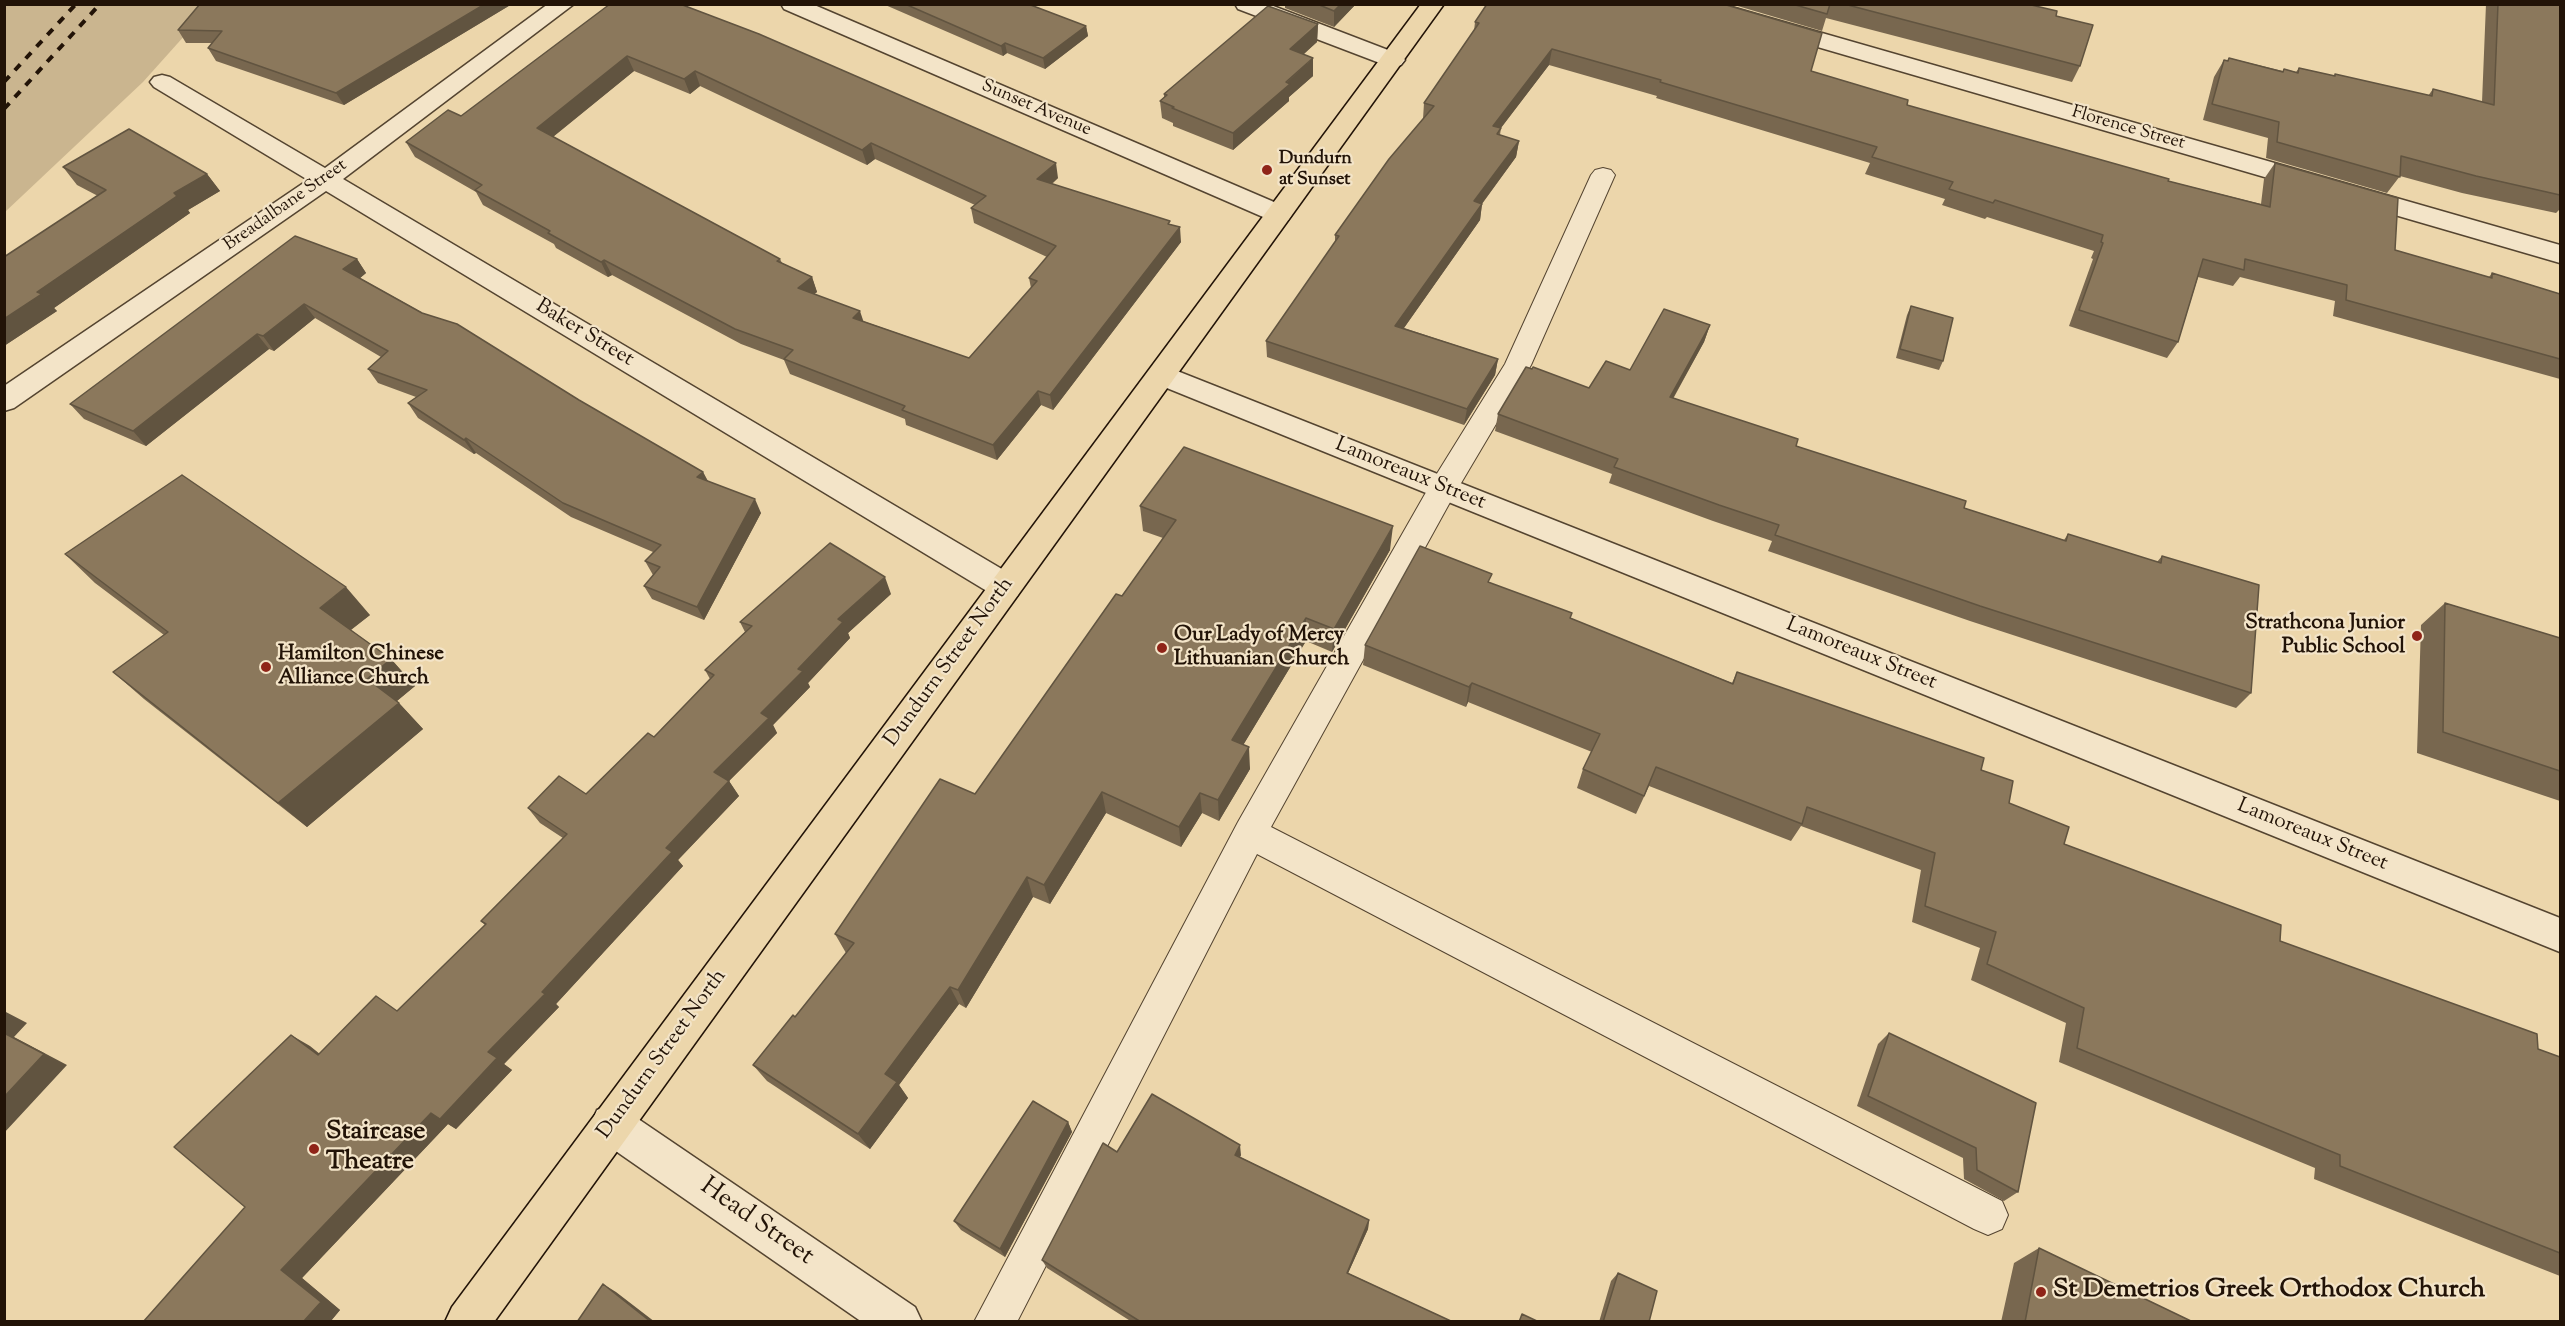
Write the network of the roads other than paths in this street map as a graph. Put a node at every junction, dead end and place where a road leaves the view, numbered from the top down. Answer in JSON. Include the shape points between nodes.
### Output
{"nodes":[{"id":1,"x":563,"y":4,"type":"edge"},
{"id":2,"x":792,"y":4,"type":"edge"},
{"id":3,"x":1246,"y":4,"type":"edge"},
{"id":4,"x":1433,"y":4,"type":"edge"},
{"id":5,"x":1695,"y":4,"type":"edge"},
{"id":6,"x":1393,"y":60,"type":"junction"},
{"id":7,"x":162,"y":82,"type":"dead end"},
{"id":8,"x":1603,"y":175,"type":"dead end"},
{"id":9,"x":327,"y":179,"type":"junction"},
{"id":10,"x":1280,"y":214,"type":"junction"},
{"id":11,"x":2560,"y":254,"type":"edge"},
{"id":12,"x":1162,"y":375,"type":"junction"},
{"id":13,"x":4,"y":401,"type":"edge"},
{"id":14,"x":1443,"y":488,"type":"junction"},
{"id":15,"x":1006,"y":587,"type":"junction"},
{"id":16,"x":1250,"y":833,"type":"junction"},
{"id":17,"x":2560,"y":935,"type":"edge"},
{"id":18,"x":611,"y":1124,"type":"junction"},
{"id":19,"x":1988,"y":1215,"type":"dead end"},
{"id":20,"x":467,"y":1322,"type":"edge"},
{"id":21,"x":900,"y":1322,"type":"edge"},
{"id":22,"x":995,"y":1322,"type":"edge"}],
"edges":[{"from":1,"to":9,"type":"street","name":"Breadalbane Street"},
{"from":2,"to":10,"type":"street","name":"Sunset Avenue"},
{"from":3,"to":6,"type":"street"},
{"from":4,"to":6,"type":"main road","name":"Dundurn Street North"},
{"from":5,"to":11,"type":"street","name":"Florence Street"},
{"from":6,"to":10,"type":"main road","name":"Dundurn Street North"},
{"from":7,"to":9,"type":"street","name":"Baker Street"},
{"from":8,"to":14,"type":"lane","via":[[1518,365]]},
{"from":9,"to":13,"type":"street","name":"Breadalbane Street"},
{"from":9,"to":15,"type":"street","name":"Baker Street"},
{"from":10,"to":12,"type":"main road","name":"Dundurn Street North"},
{"from":12,"to":14,"type":"street","name":"Lamoreaux Street"},
{"from":12,"to":15,"type":"main road","name":"Dundurn Street North"},
{"from":14,"to":16,"type":"lane"},
{"from":14,"to":17,"type":"street","name":"Lamoreaux Street"},
{"from":15,"to":18,"type":"main road","name":"Dundurn Street North"},
{"from":16,"to":19,"type":"lane"},
{"from":16,"to":22,"type":"lane"},
{"from":18,"to":20,"type":"main road","name":"Dundurn Street North"},
{"from":18,"to":21,"type":"street","name":"Head Street"}]}
